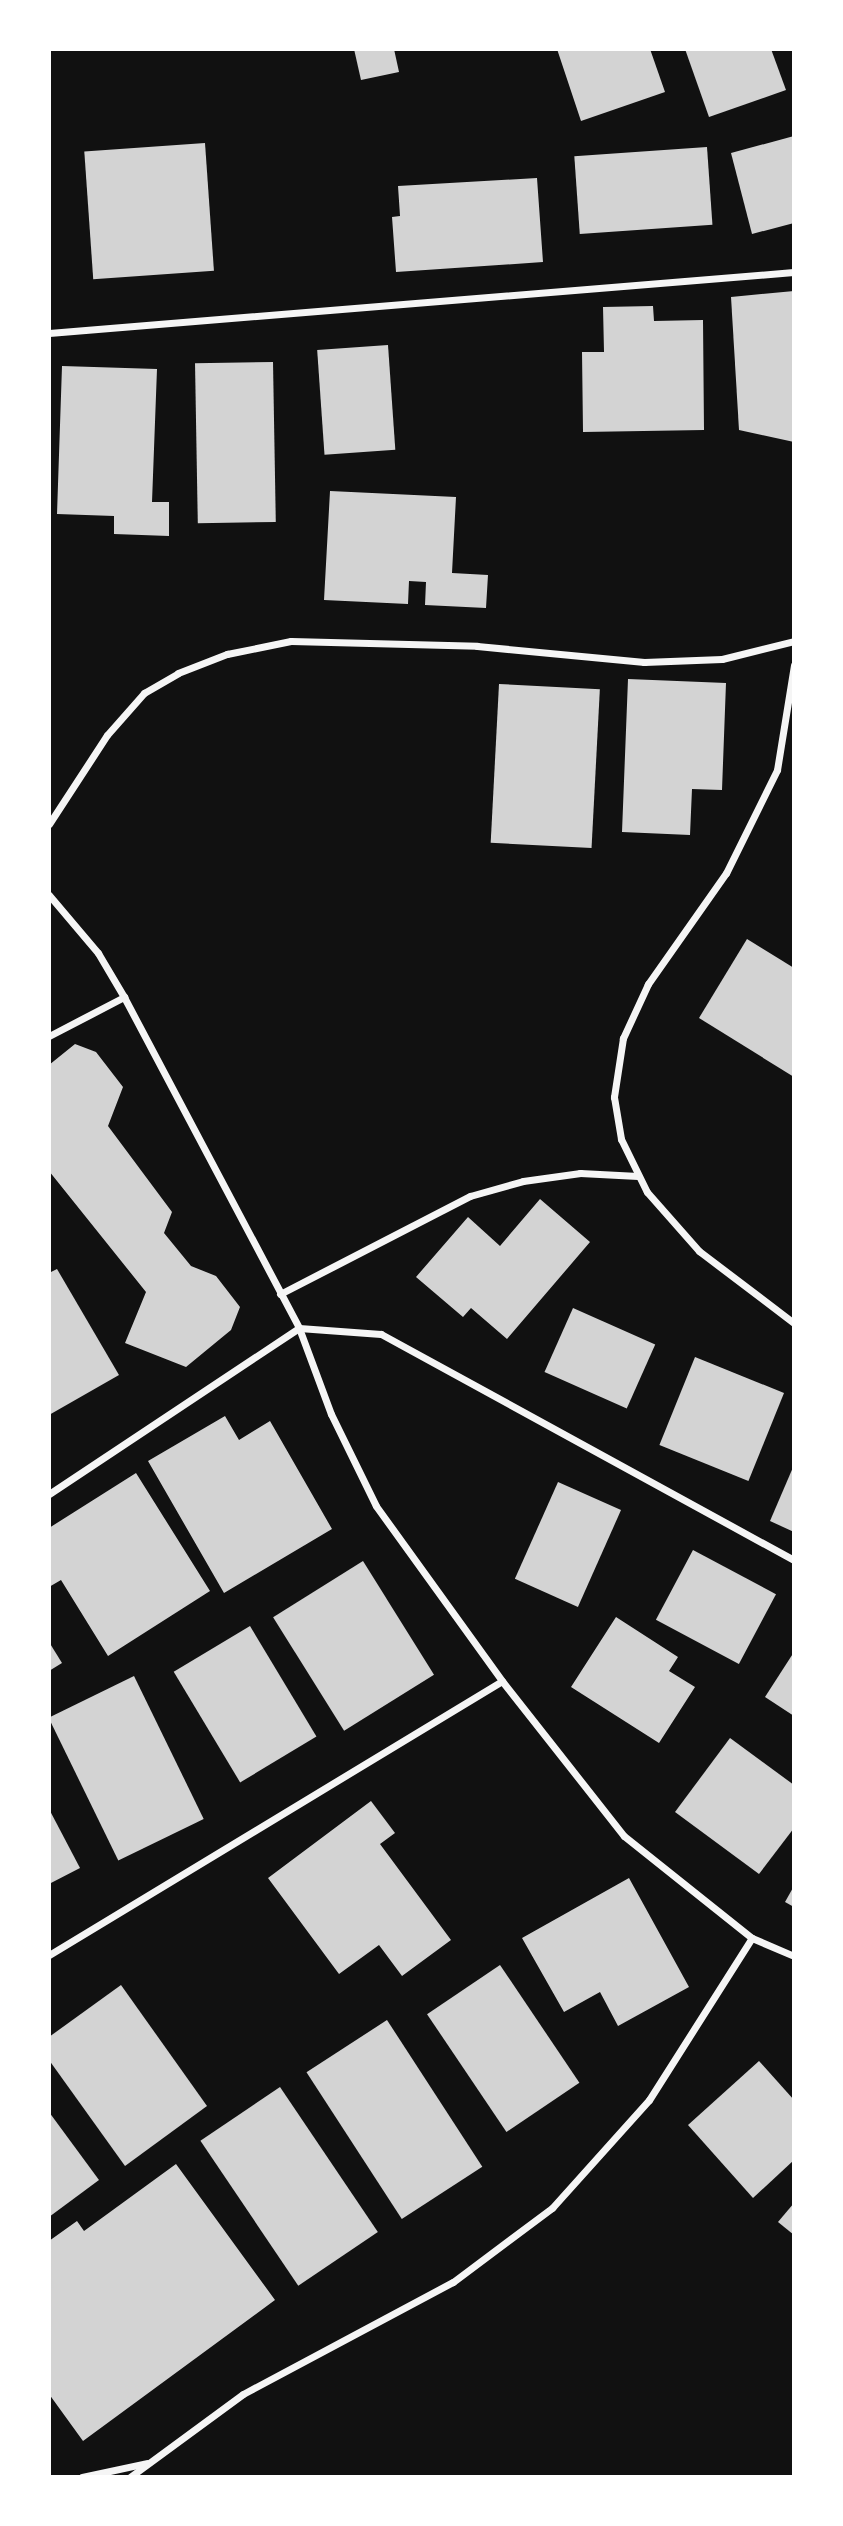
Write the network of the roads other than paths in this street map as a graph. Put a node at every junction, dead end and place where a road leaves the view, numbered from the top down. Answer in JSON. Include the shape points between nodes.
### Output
{"nodes":[{"id":1,"x":794,"y":272,"type":"edge"},
{"id":2,"x":49,"y":333,"type":"edge"},
{"id":3,"x":794,"y":641,"type":"edge"},
{"id":4,"x":794,"y":665,"type":"edge"},
{"id":5,"x":49,"y":824,"type":"edge"},
{"id":6,"x":49,"y":895,"type":"edge"},
{"id":7,"x":124,"y":997,"type":"junction"},
{"id":8,"x":49,"y":1036,"type":"edge"},
{"id":9,"x":638,"y":1176,"type":"junction"},
{"id":10,"x":281,"y":1294,"type":"junction"},
{"id":11,"x":794,"y":1323,"type":"edge"},
{"id":12,"x":299,"y":1328,"type":"junction"},
{"id":13,"x":49,"y":1494,"type":"edge"},
{"id":14,"x":794,"y":1560,"type":"edge"},
{"id":15,"x":502,"y":1681,"type":"junction"},
{"id":16,"x":752,"y":1938,"type":"junction"},
{"id":17,"x":49,"y":1955,"type":"edge"},
{"id":18,"x":794,"y":1956,"type":"edge"},
{"id":19,"x":147,"y":2463,"type":"junction"},
{"id":20,"x":82,"y":2477,"type":"edge"},
{"id":21,"x":130,"y":2477,"type":"edge"}],
"edges":[{"from":1,"to":2,"type":"street"},
{"from":3,"to":5,"type":"street","via":[[722,659],[644,662],[477,646],[291,642],[227,654],[178,673],[144,693],[107,735]]},
{"from":4,"to":9,"type":"street","via":[[777,769],[726,873],[648,984],[623,1038],[614,1097],[621,1139]]},
{"from":6,"to":7,"type":"street","via":[[98,953]]},
{"from":7,"to":8,"type":"street"},
{"from":7,"to":10,"type":"street"},
{"from":9,"to":10,"type":"street","via":[[580,1173],[523,1181],[470,1196]]},
{"from":9,"to":11,"type":"street","via":[[699,1251]]},
{"from":10,"to":12,"type":"street"},
{"from":12,"to":13,"type":"street"},
{"from":12,"to":14,"type":"street","via":[[381,1334]]},
{"from":12,"to":15,"type":"street","via":[[331,1414],[376,1506]]},
{"from":15,"to":16,"type":"street","via":[[624,1836]]},
{"from":15,"to":17,"type":"street"},
{"from":16,"to":18,"type":"street"},
{"from":16,"to":19,"type":"street","via":[[649,2099],[552,2208],[453,2282],[243,2394]]},
{"from":19,"to":20,"type":"street"},
{"from":19,"to":21,"type":"street"}]}
